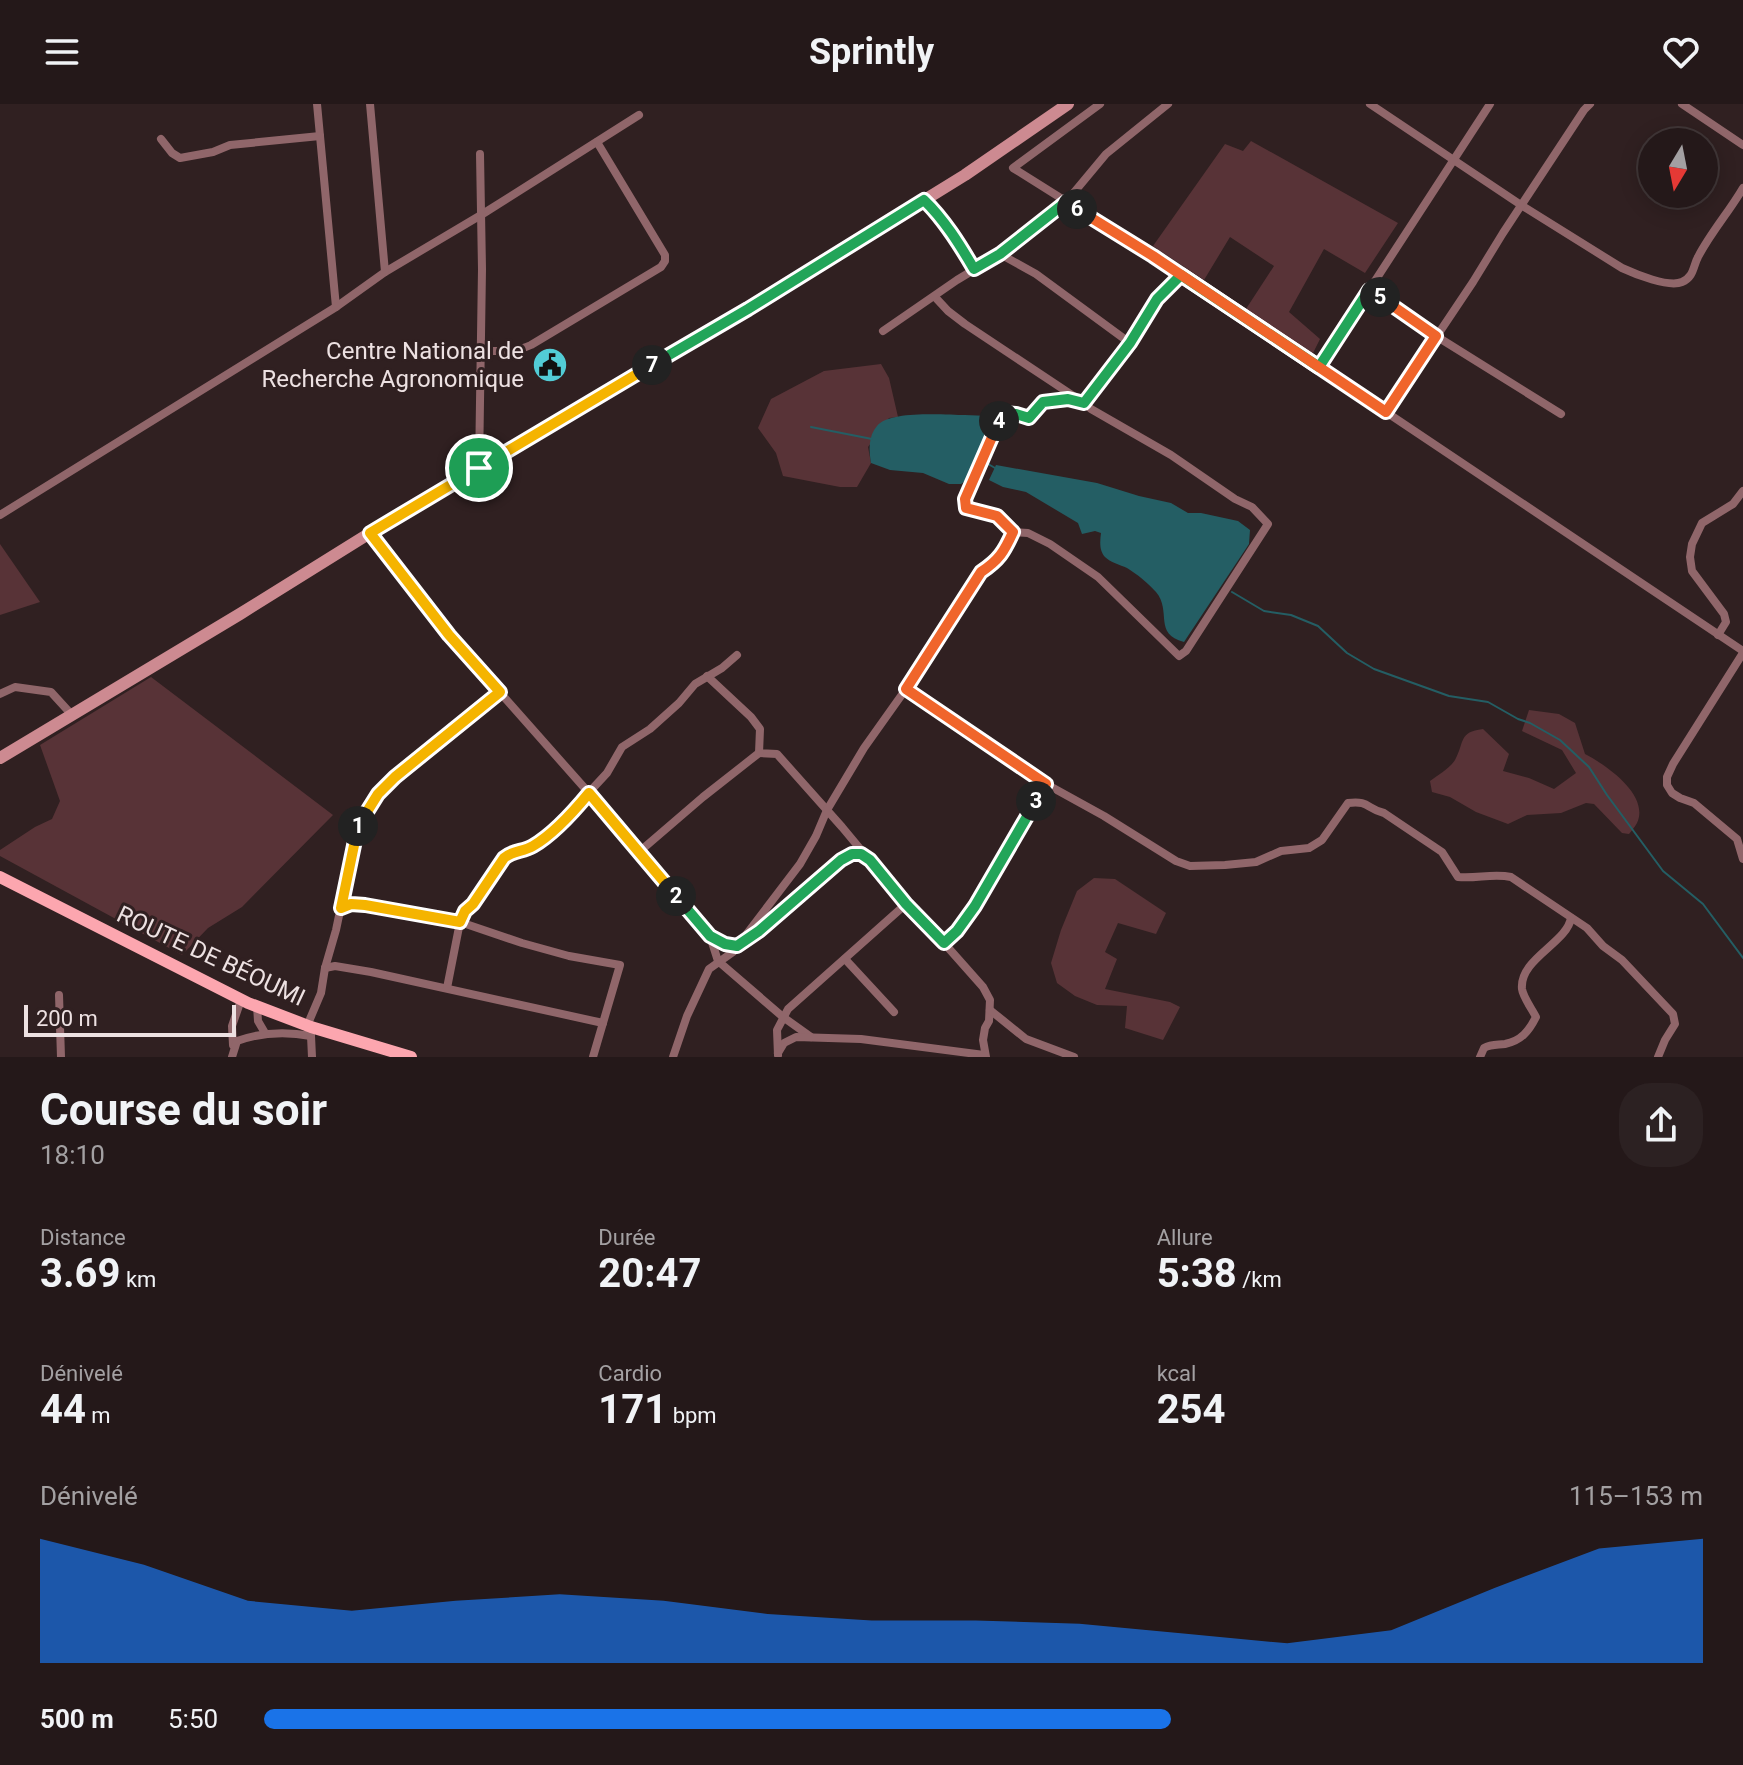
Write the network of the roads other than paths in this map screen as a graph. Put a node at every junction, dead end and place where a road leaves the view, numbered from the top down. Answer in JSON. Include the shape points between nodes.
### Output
{"nodes":[{"id":1,"x":317,"y":104,"type":"edge"},
{"id":2,"x":370,"y":104,"type":"edge"},
{"id":3,"x":1068,"y":104,"type":"edge"},
{"id":4,"x":1100,"y":104,"type":"edge"},
{"id":5,"x":1168,"y":104,"type":"edge"},
{"id":6,"x":1370,"y":104,"type":"edge"},
{"id":7,"x":1490,"y":104,"type":"edge"},
{"id":8,"x":1590,"y":104,"type":"edge"},
{"id":9,"x":1682,"y":104,"type":"edge"},
{"id":10,"x":639,"y":115,"type":"dead end"},
{"id":11,"x":320,"y":136,"type":"junction"},
{"id":12,"x":161,"y":139,"type":"dead end"},
{"id":13,"x":597,"y":142,"type":"junction"},
{"id":14,"x":1743,"y":145,"type":"edge"},
{"id":15,"x":480,"y":154,"type":"dead end"},
{"id":16,"x":1454,"y":161,"type":"junction"},
{"id":17,"x":1743,"y":188,"type":"edge"},
{"id":18,"x":924,"y":200,"type":"junction"},
{"id":19,"x":1066,"y":202,"type":"junction"},
{"id":20,"x":1521,"y":205,"type":"junction"},
{"id":21,"x":481,"y":215,"type":"junction"},
{"id":22,"x":1000,"y":254,"type":"junction"},
{"id":23,"x":974,"y":269,"type":"junction"},
{"id":24,"x":385,"y":272,"type":"junction"},
{"id":25,"x":1181,"y":275,"type":"junction"},
{"id":26,"x":1369,"y":290,"type":"junction"},
{"id":27,"x":935,"y":297,"type":"junction"},
{"id":28,"x":336,"y":307,"type":"junction"},
{"id":29,"x":883,"y":331,"type":"dead end"},
{"id":30,"x":1436,"y":336,"type":"junction"},
{"id":31,"x":1130,"y":343,"type":"junction"},
{"id":32,"x":482,"y":351,"type":"junction"},
{"id":33,"x":1319,"y":367,"type":"junction"},
{"id":34,"x":1084,"y":403,"type":"junction"},
{"id":35,"x":1386,"y":412,"type":"junction"},
{"id":36,"x":1561,"y":414,"type":"dead end"},
{"id":37,"x":479,"y":468,"type":"junction"},
{"id":38,"x":1743,"y":491,"type":"edge"},
{"id":39,"x":0,"y":515,"type":"edge"},
{"id":40,"x":1013,"y":532,"type":"junction"},
{"id":41,"x":370,"y":533,"type":"junction"},
{"id":42,"x":1718,"y":635,"type":"junction"},
{"id":43,"x":1743,"y":652,"type":"edge"},
{"id":44,"x":737,"y":655,"type":"dead end"},
{"id":45,"x":707,"y":676,"type":"junction"},
{"id":46,"x":906,"y":689,"type":"junction"},
{"id":47,"x":500,"y":692,"type":"junction"},
{"id":48,"x":0,"y":694,"type":"edge"},
{"id":49,"x":72,"y":715,"type":"junction"},
{"id":50,"x":759,"y":753,"type":"junction"},
{"id":51,"x":0,"y":758,"type":"edge"},
{"id":52,"x":1046,"y":784,"type":"junction"},
{"id":53,"x":589,"y":793,"type":"junction"},
{"id":54,"x":827,"y":810,"type":"junction"},
{"id":55,"x":639,"y":852,"type":"junction"},
{"id":56,"x":1743,"y":859,"type":"edge"},
{"id":57,"x":870,"y":860,"type":"junction"},
{"id":58,"x":0,"y":877,"type":"edge"},
{"id":59,"x":906,"y":904,"type":"junction"},
{"id":60,"x":341,"y":908,"type":"junction"},
{"id":61,"x":1571,"y":918,"type":"junction"},
{"id":62,"x":460,"y":922,"type":"junction"},
{"id":63,"x":710,"y":936,"type":"junction"},
{"id":64,"x":944,"y":943,"type":"junction"},
{"id":65,"x":737,"y":946,"type":"junction"},
{"id":66,"x":845,"y":959,"type":"junction"},
{"id":67,"x":718,"y":961,"type":"junction"},
{"id":68,"x":325,"y":968,"type":"junction"},
{"id":69,"x":447,"y":988,"type":"junction"},
{"id":70,"x":59,"y":995,"type":"dead end"},
{"id":71,"x":241,"y":1000,"type":"junction"},
{"id":72,"x":257,"y":1006,"type":"junction"},
{"id":73,"x":990,"y":1010,"type":"junction"},
{"id":74,"x":894,"y":1012,"type":"dead end"},
{"id":75,"x":783,"y":1017,"type":"junction"},
{"id":76,"x":603,"y":1023,"type":"junction"},
{"id":77,"x":309,"y":1031,"type":"junction"},
{"id":78,"x":265,"y":1033,"type":"junction"},
{"id":79,"x":811,"y":1037,"type":"junction"},
{"id":80,"x":232,"y":1054,"type":"edge"},
{"id":81,"x":778,"y":1055,"type":"edge"},
{"id":82,"x":985,"y":1056,"type":"edge"},
{"id":83,"x":61,"y":1057,"type":"edge"},
{"id":84,"x":312,"y":1057,"type":"edge"},
{"id":85,"x":411,"y":1057,"type":"edge"},
{"id":86,"x":593,"y":1057,"type":"edge"},
{"id":87,"x":673,"y":1057,"type":"edge"},
{"id":88,"x":1074,"y":1057,"type":"edge"},
{"id":89,"x":1480,"y":1057,"type":"edge"},
{"id":90,"x":1658,"y":1057,"type":"edge"}],
"edges":[{"from":1,"to":11,"type":"street"},
{"from":2,"to":24,"type":"street"},
{"from":3,"to":18,"type":"main road"},
{"from":4,"to":19,"type":"street","via":[[1013,168]]},
{"from":5,"to":19,"type":"street","via":[[1106,154]]},
{"from":6,"to":16,"type":"street"},
{"from":7,"to":16,"type":"street"},
{"from":8,"to":20,"type":"street"},
{"from":9,"to":14,"type":"street"},
{"from":10,"to":13,"type":"street"},
{"from":11,"to":12,"type":"street","via":[[230,145],[180,158]]},
{"from":11,"to":28,"type":"street"},
{"from":13,"to":21,"type":"street"},
{"from":13,"to":32,"type":"street","via":[[665,261],[525,348]]},
{"from":15,"to":21,"type":"street"},
{"from":16,"to":20,"type":"street"},
{"from":16,"to":26,"type":"street"},
{"from":17,"to":20,"type":"street","via":[[1682,283],[1622,268]]},
{"from":18,"to":23,"type":"street"},
{"from":18,"to":37,"type":"main road"},
{"from":19,"to":22,"type":"street"},
{"from":19,"to":25,"type":"street"},
{"from":20,"to":30,"type":"street"},
{"from":21,"to":24,"type":"street"},
{"from":21,"to":32,"type":"street"},
{"from":22,"to":23,"type":"street"},
{"from":22,"to":31,"type":"street"},
{"from":23,"to":27,"type":"street"},
{"from":24,"to":28,"type":"street"},
{"from":25,"to":31,"type":"street","via":[[1157,299]]},
{"from":25,"to":33,"type":"street"},
{"from":26,"to":30,"type":"street"},
{"from":26,"to":33,"type":"street"},
{"from":27,"to":29,"type":"street"},
{"from":27,"to":34,"type":"street","via":[[965,324]]},
{"from":28,"to":39,"type":"street"},
{"from":30,"to":35,"type":"street"},
{"from":30,"to":36,"type":"street"},
{"from":31,"to":34,"type":"street"},
{"from":32,"to":37,"type":"street"},
{"from":33,"to":35,"type":"street"},
{"from":34,"to":40,"type":"street","via":[[1043,402],[1029,418],[1003,413],[965,499],[966,508],[997,516]]},
{"from":34,"to":40,"type":"street","via":[[1252,507],[1268,524],[1179,656],[1098,577],[1050,544]]},
{"from":35,"to":42,"type":"street"},
{"from":37,"to":41,"type":"main road"},
{"from":38,"to":42,"type":"street","via":[[1733,504],[1702,523],[1692,544],[1692,571],[1724,614],[1726,622]]},
{"from":40,"to":46,"type":"street"},
{"from":41,"to":47,"type":"street"},
{"from":41,"to":49,"type":"main road"},
{"from":42,"to":43,"type":"street"},
{"from":43,"to":56,"type":"street","via":[[1673,764],[1667,785],[1737,839]]},
{"from":44,"to":45,"type":"street"},
{"from":45,"to":50,"type":"street","via":[[760,729]]},
{"from":45,"to":53,"type":"street","via":[[650,729],[622,747]]},
{"from":46,"to":52,"type":"street"},
{"from":46,"to":54,"type":"street"},
{"from":47,"to":53,"type":"street"},
{"from":47,"to":60,"type":"street","via":[[378,794],[358,825]]},
{"from":48,"to":49,"type":"street","via":[[15,687],[51,692]]},
{"from":49,"to":51,"type":"main road"},
{"from":50,"to":54,"type":"street","via":[[777,754]]},
{"from":50,"to":55,"type":"street"},
{"from":52,"to":61,"type":"street","via":[[1190,866],[1256,862],[1281,851],[1309,848],[1322,840],[1348,803],[1360,801],[1442,852],[1458,877],[1511,877]]},
{"from":52,"to":64,"type":"street","via":[[975,906]]},
{"from":53,"to":55,"type":"street"},
{"from":53,"to":62,"type":"street","via":[[540,841],[510,852]]},
{"from":54,"to":57,"type":"street"},
{"from":54,"to":65,"type":"street","via":[[800,864]]},
{"from":55,"to":63,"type":"street"},
{"from":57,"to":59,"type":"street"},
{"from":57,"to":65,"type":"street","via":[[852,854],[841,860]]},
{"from":58,"to":71,"type":"main road","name":"ROUTE DE BÉOUMI"},
{"from":59,"to":64,"type":"street"},
{"from":59,"to":66,"type":"street"},
{"from":60,"to":62,"type":"street","via":[[365,905]]},
{"from":60,"to":68,"type":"street"},
{"from":61,"to":89,"type":"street","via":[[1569,928],[1526,972],[1522,989],[1536,1017],[1529,1033],[1510,1043],[1491,1044]]},
{"from":61,"to":90,"type":"street","via":[[1622,960],[1673,1014],[1675,1024]]},
{"from":62,"to":69,"type":"street"},
{"from":62,"to":76,"type":"street","via":[[569,956],[620,965]]},
{"from":63,"to":65,"type":"street"},
{"from":63,"to":67,"type":"street"},
{"from":64,"to":73,"type":"street","via":[[983,987]]},
{"from":65,"to":67,"type":"street"},
{"from":66,"to":74,"type":"street"},
{"from":66,"to":75,"type":"street"},
{"from":67,"to":75,"type":"street"},
{"from":67,"to":87,"type":"street","via":[[700,986]]},
{"from":68,"to":69,"type":"street","via":[[344,967]]},
{"from":68,"to":77,"type":"street"},
{"from":69,"to":76,"type":"street"},
{"from":70,"to":83,"type":"street"},
{"from":71,"to":72,"type":"main road","name":"ROUTE DE BÉOUMI"},
{"from":71,"to":80,"type":"street","via":[[232,1026]]},
{"from":72,"to":77,"type":"main road","name":"ROUTE DE BÉOUMI"},
{"from":72,"to":78,"type":"street"},
{"from":73,"to":82,"type":"street"},
{"from":73,"to":88,"type":"street","via":[[1026,1039]]},
{"from":75,"to":79,"type":"street"},
{"from":75,"to":81,"type":"street","via":[[777,1030]]},
{"from":76,"to":86,"type":"street"},
{"from":77,"to":78,"type":"street"},
{"from":77,"to":84,"type":"street"},
{"from":77,"to":85,"type":"main road","name":"ROUTE DE BÉOUMI"},
{"from":78,"to":80,"type":"street","via":[[237,1041]]},
{"from":79,"to":81,"type":"street","via":[[784,1043]]},
{"from":79,"to":82,"type":"street"}]}
